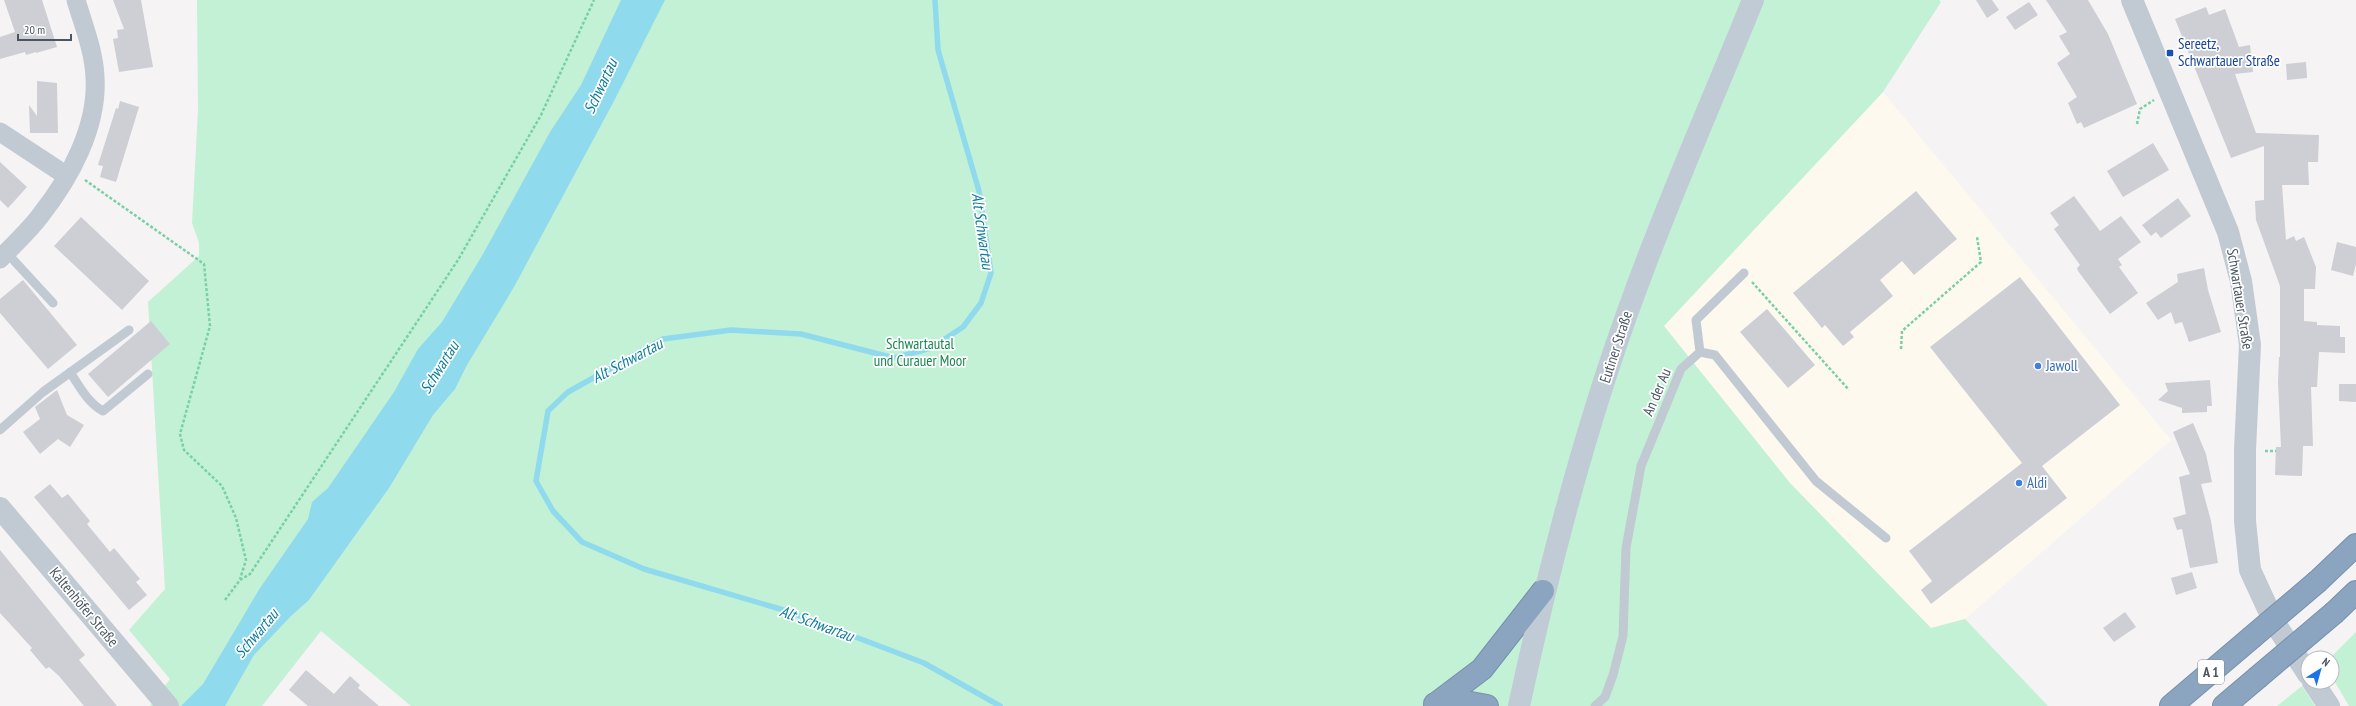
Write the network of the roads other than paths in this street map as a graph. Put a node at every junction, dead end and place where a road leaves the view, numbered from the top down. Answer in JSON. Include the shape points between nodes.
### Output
{"nodes":[{"id":1,"x":76,"y":0,"type":"edge"},
{"id":2,"x":1753,"y":0,"type":"edge"},
{"id":3,"x":2132,"y":0,"type":"edge"},
{"id":4,"x":0,"y":132,"type":"edge"},
{"id":5,"x":67,"y":176,"type":"junction"},
{"id":6,"x":3,"y":256,"type":"edge"},
{"id":7,"x":1744,"y":273,"type":"road end"},
{"id":8,"x":53,"y":304,"type":"dead end"},
{"id":9,"x":129,"y":330,"type":"dead end"},
{"id":10,"x":1700,"y":352,"type":"junction"},
{"id":11,"x":70,"y":372,"type":"junction"},
{"id":12,"x":148,"y":374,"type":"dead end"},
{"id":13,"x":0,"y":430,"type":"edge"},
{"id":14,"x":0,"y":508,"type":"edge"},
{"id":15,"x":1886,"y":538,"type":"dead end"},
{"id":16,"x":2356,"y":545,"type":"edge"},
{"id":17,"x":1544,"y":591,"type":"junction"},
{"id":18,"x":2356,"y":592,"type":"edge"},
{"id":19,"x":2300,"y":662,"type":"edge"},
{"id":20,"x":2318,"y":690,"type":"edge"},
{"id":21,"x":164,"y":701,"type":"edge"},
{"id":22,"x":1433,"y":705,"type":"edge"},
{"id":23,"x":1487,"y":706,"type":"edge"},
{"id":24,"x":1518,"y":706,"type":"edge"},
{"id":25,"x":1595,"y":706,"type":"edge"},
{"id":26,"x":2171,"y":706,"type":"edge"},
{"id":27,"x":2224,"y":706,"type":"edge"},
{"id":28,"x":2329,"y":706,"type":"edge"}],
"edges":[{"from":1,"to":5,"type":"street","via":[[95,77],[92,111],[84,142]]},
{"from":2,"to":17,"type":"main road","name":"Eutiner Straße","via":[[1635,292],[1586,439]]},
{"from":3,"to":19,"type":"street","name":"Schwartauer Straße","via":[[2171,89],[2228,232],[2240,281],[2250,346],[2244,450],[2245,521],[2250,570],[2274,622]]},
{"from":4,"to":5,"type":"street"},
{"from":5,"to":6,"type":"street","via":[[40,217]]},
{"from":6,"to":8,"type":"lane"},
{"from":7,"to":10,"type":"lane","via":[[1696,320]]},
{"from":9,"to":11,"type":"lane"},
{"from":10,"to":15,"type":"lane","via":[[1715,355],[1816,481]]},
{"from":10,"to":25,"type":"lane","name":"An der Au","via":[[1681,369],[1641,466],[1626,548],[1622,636],[1605,697]]},
{"from":11,"to":12,"type":"lane","via":[[96,408],[103,411]]},
{"from":11,"to":13,"type":"lane"},
{"from":14,"to":21,"type":"street","name":"Kaltenhöfer Straße"},
{"from":16,"to":26,"type":"highway","number":"A 1","bridge":true,"via":[[2318,581]]},
{"from":17,"to":22,"type":"highway","via":[[1482,669]]},
{"from":17,"to":24,"type":"main road","name":"Eutiner Straße"},
{"from":18,"to":27,"type":"highway","number":"A 1","bridge":true},
{"from":20,"to":28,"type":"street"},
{"from":22,"to":23,"type":"highway","via":[[1465,702]]}]}
